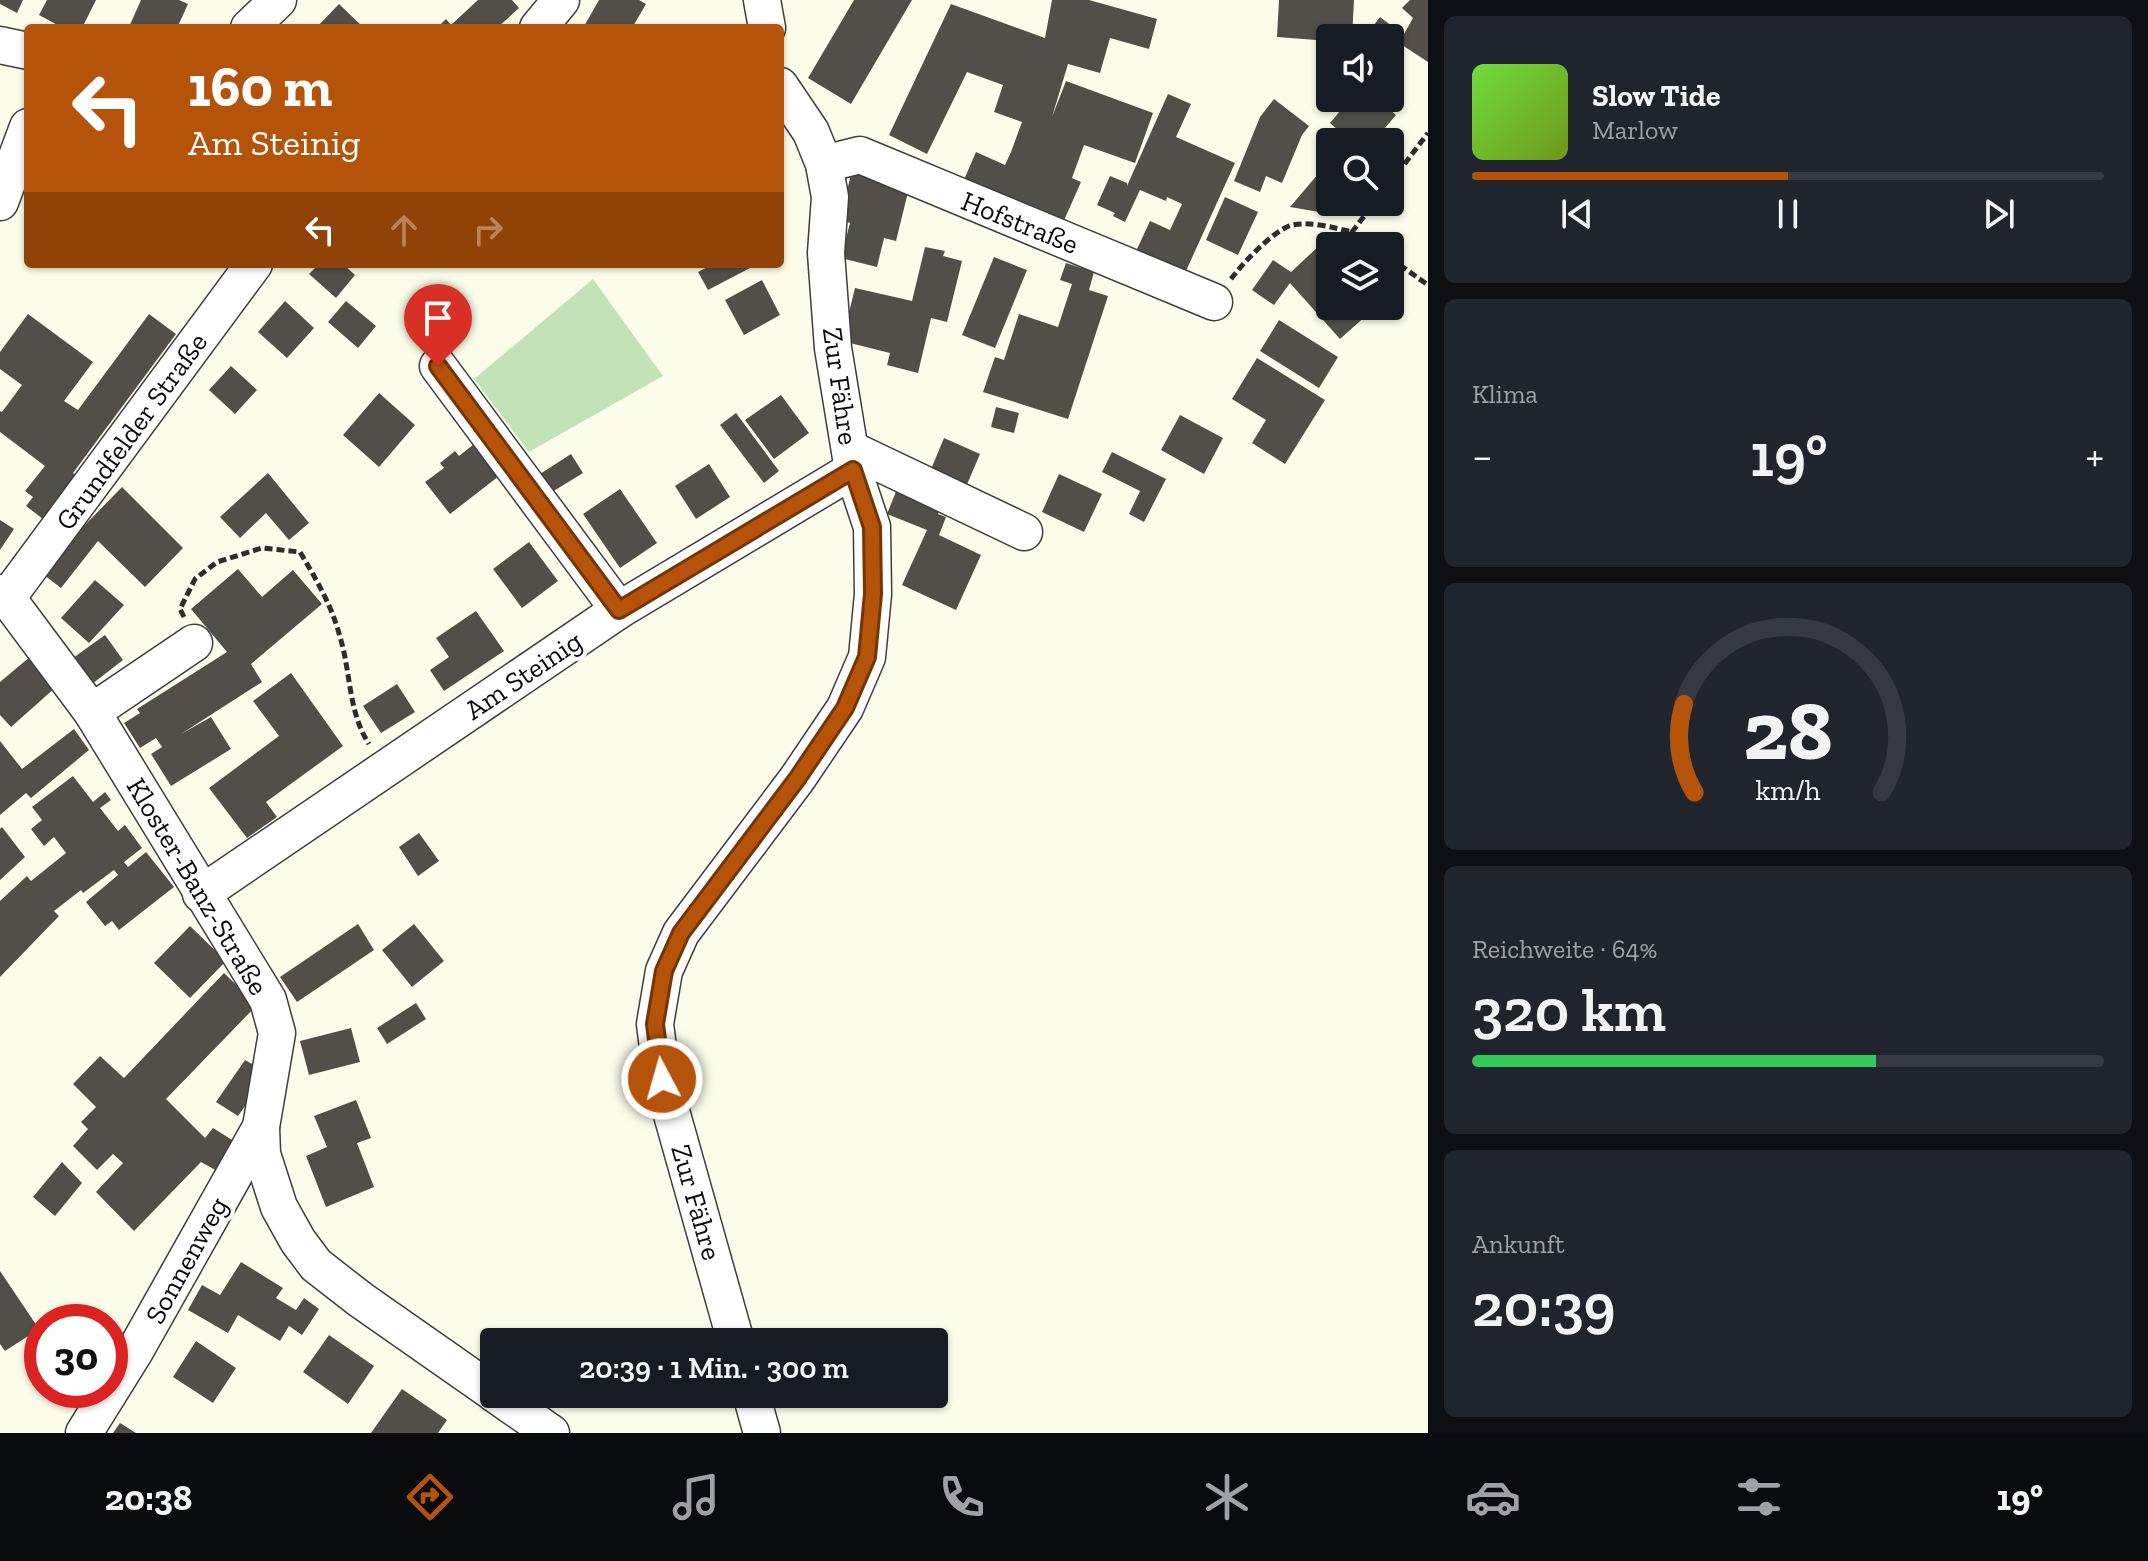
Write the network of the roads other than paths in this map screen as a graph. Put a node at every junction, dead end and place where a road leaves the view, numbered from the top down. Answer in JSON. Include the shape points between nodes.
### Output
{"nodes":[{"id":1,"x":278,"y":0,"type":"edge"},
{"id":2,"x":561,"y":0,"type":"edge"},
{"id":3,"x":762,"y":0,"type":"edge"},
{"id":4,"x":253,"y":24,"type":"edge"},
{"id":5,"x":541,"y":24,"type":"edge"},
{"id":6,"x":766,"y":24,"type":"edge"},
{"id":7,"x":0,"y":45,"type":"edge"},
{"id":8,"x":24,"y":50,"type":"edge"},
{"id":9,"x":784,"y":92,"type":"edge"},
{"id":10,"x":24,"y":138,"type":"edge"},
{"id":11,"x":824,"y":164,"type":"junction"},
{"id":12,"x":0,"y":202,"type":"edge"},
{"id":13,"x":251,"y":268,"type":"edge"},
{"id":14,"x":1214,"y":302,"type":"road end"},
{"id":15,"x":438,"y":366,"type":"dead end"},
{"id":16,"x":852,"y":459,"type":"junction"},
{"id":17,"x":1024,"y":532,"type":"dead end"},
{"id":18,"x":4,"y":596,"type":"edge"},
{"id":19,"x":619,"y":610,"type":"junction"},
{"id":20,"x":194,"y":643,"type":"road end"},
{"id":21,"x":92,"y":712,"type":"junction"},
{"id":22,"x":201,"y":894,"type":"junction"},
{"id":23,"x":261,"y":1127,"type":"junction"},
{"id":24,"x":732,"y":1328,"type":"edge"},
{"id":25,"x":480,"y":1383,"type":"edge"},
{"id":26,"x":515,"y":1408,"type":"edge"},
{"id":27,"x":755,"y":1408,"type":"edge"},
{"id":28,"x":84,"y":1433,"type":"edge"},
{"id":29,"x":551,"y":1433,"type":"edge"},
{"id":30,"x":762,"y":1433,"type":"edge"}],
"edges":[{"from":1,"to":4,"type":"street"},
{"from":2,"to":5,"type":"street"},
{"from":3,"to":6,"type":"street"},
{"from":7,"to":8,"type":"street"},
{"from":9,"to":11,"type":"street","name":"Zur Fähre","via":[[811,132]]},
{"from":10,"to":12,"type":"street"},
{"from":11,"to":14,"type":"street","name":"Hofstraße","via":[[860,155]]},
{"from":11,"to":16,"type":"street","name":"Zur Fähre","via":[[830,197],[826,253],[833,348]]},
{"from":13,"to":18,"type":"street","name":"Grundfelder Straße"},
{"from":15,"to":19,"type":"street"},
{"from":16,"to":17,"type":"street"},
{"from":16,"to":19,"type":"street","name":"Am Steinig"},
{"from":16,"to":24,"type":"street","name":"Zur Fähre","via":[[872,527],[867,657],[845,708],[681,933],[664,971],[655,1024],[662,1079]]},
{"from":18,"to":21,"type":"street","name":"Kloster-Banz-Straße"},
{"from":19,"to":22,"type":"street","name":"Am Steinig"},
{"from":20,"to":21,"type":"street"},
{"from":21,"to":22,"type":"street","name":"Kloster-Banz-Straße"},
{"from":22,"to":23,"type":"street","name":"Kloster-Banz-Straße","via":[[275,1019]]},
{"from":23,"to":25,"type":"street","name":"Kloster-Banz-Straße","via":[[262,1154],[279,1207],[316,1265]]},
{"from":23,"to":28,"type":"street","name":"Sonnenweg"},
{"from":26,"to":29,"type":"street","name":"Kloster-Banz-Straße"},
{"from":27,"to":30,"type":"street"}]}
